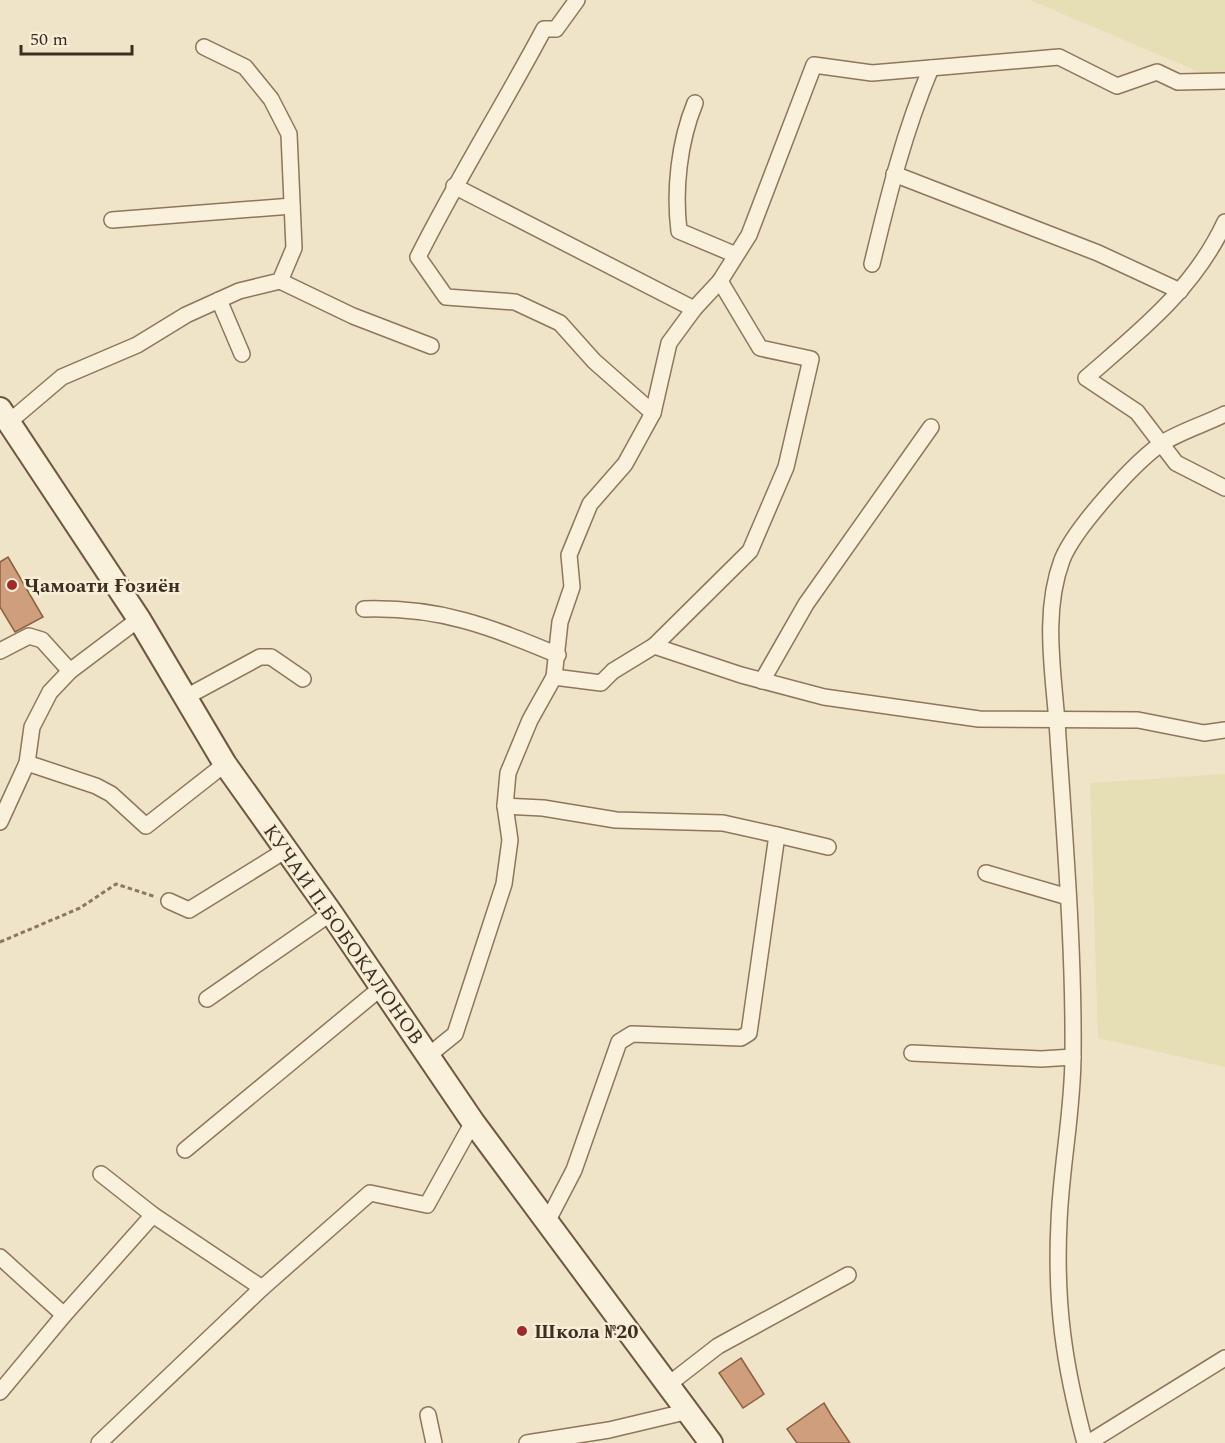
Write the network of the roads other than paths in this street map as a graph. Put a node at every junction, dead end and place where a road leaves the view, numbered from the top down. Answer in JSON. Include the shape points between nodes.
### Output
{"nodes":[{"id":1,"x":576,"y":0,"type":"edge"},
{"id":2,"x":204,"y":47,"type":"dead end"},
{"id":3,"x":931,"y":68,"type":"junction"},
{"id":4,"x":1225,"y":81,"type":"edge"},
{"id":5,"x":695,"y":103,"type":"dead end"},
{"id":6,"x":894,"y":174,"type":"junction"},
{"id":7,"x":454,"y":186,"type":"junction"},
{"id":8,"x":292,"y":206,"type":"junction"},
{"id":9,"x":112,"y":220,"type":"dead end"},
{"id":10,"x":1225,"y":222,"type":"edge"},
{"id":11,"x":1220,"y":246,"type":"edge"},
{"id":12,"x":736,"y":255,"type":"junction"},
{"id":13,"x":872,"y":264,"type":"dead end"},
{"id":14,"x":280,"y":281,"type":"junction"},
{"id":15,"x":720,"y":281,"type":"junction"},
{"id":16,"x":1180,"y":291,"type":"junction"},
{"id":17,"x":219,"y":300,"type":"junction"},
{"id":18,"x":694,"y":309,"type":"junction"},
{"id":19,"x":431,"y":346,"type":"dead end"},
{"id":20,"x":242,"y":354,"type":"dead end"},
{"id":21,"x":653,"y":413,"type":"junction"},
{"id":22,"x":1225,"y":414,"type":"edge"},
{"id":23,"x":5,"y":415,"type":"edge"},
{"id":24,"x":931,"y":427,"type":"dead end"},
{"id":25,"x":1163,"y":443,"type":"junction"},
{"id":26,"x":1225,"y":489,"type":"edge"},
{"id":27,"x":364,"y":609,"type":"dead end"},
{"id":28,"x":139,"y":619,"type":"junction"},
{"id":29,"x":654,"y":646,"type":"junction"},
{"id":30,"x":0,"y":651,"type":"edge"},
{"id":31,"x":558,"y":655,"type":"junction"},
{"id":32,"x":70,"y":671,"type":"junction"},
{"id":33,"x":554,"y":676,"type":"junction"},
{"id":34,"x":303,"y":679,"type":"dead end"},
{"id":35,"x":762,"y":681,"type":"junction"},
{"id":36,"x":186,"y":697,"type":"junction"},
{"id":37,"x":1057,"y":721,"type":"junction"},
{"id":38,"x":1225,"y":730,"type":"edge"},
{"id":39,"x":27,"y":763,"type":"junction"},
{"id":40,"x":225,"y":764,"type":"junction"},
{"id":41,"x":505,"y":806,"type":"junction"},
{"id":42,"x":0,"y":822,"type":"edge"},
{"id":43,"x":777,"y":835,"type":"junction"},
{"id":44,"x":828,"y":847,"type":"dead end"},
{"id":45,"x":286,"y":850,"type":"junction"},
{"id":46,"x":986,"y":873,"type":"dead end"},
{"id":47,"x":1068,"y":897,"type":"junction"},
{"id":48,"x":169,"y":901,"type":"road end"},
{"id":49,"x":331,"y":913,"type":"junction"},
{"id":50,"x":382,"y":987,"type":"junction"},
{"id":51,"x":207,"y":999,"type":"dead end"},
{"id":52,"x":912,"y":1053,"type":"dead end"},
{"id":53,"x":429,"y":1055,"type":"junction"},
{"id":54,"x":1073,"y":1057,"type":"junction"},
{"id":55,"x":473,"y":1122,"type":"junction"},
{"id":56,"x":185,"y":1150,"type":"dead end"},
{"id":57,"x":101,"y":1174,"type":"dead end"},
{"id":58,"x":153,"y":1215,"type":"junction"},
{"id":59,"x":547,"y":1222,"type":"junction"},
{"id":60,"x":0,"y":1257,"type":"edge"},
{"id":61,"x":848,"y":1275,"type":"dead end"},
{"id":62,"x":261,"y":1288,"type":"junction"},
{"id":63,"x":64,"y":1315,"type":"junction"},
{"id":64,"x":1225,"y":1358,"type":"edge"},
{"id":65,"x":669,"y":1384,"type":"junction"},
{"id":66,"x":0,"y":1392,"type":"edge"},
{"id":67,"x":688,"y":1411,"type":"junction"},
{"id":68,"x":428,"y":1415,"type":"dead end"},
{"id":69,"x":99,"y":1443,"type":"edge"},
{"id":70,"x":434,"y":1443,"type":"edge"},
{"id":71,"x":527,"y":1443,"type":"edge"},
{"id":72,"x":711,"y":1443,"type":"edge"},
{"id":73,"x":1087,"y":1443,"type":"edge"}],
"edges":[{"from":1,"to":7,"type":"street","via":[[556,29],[544,29],[495,122]]},
{"from":2,"to":8,"type":"street","via":[[245,67],[271,99],[289,134]]},
{"from":3,"to":4,"type":"street","via":[[1059,57],[1117,86],[1157,72],[1178,82]]},
{"from":3,"to":6,"type":"street","via":[[909,119]]},
{"from":3,"to":12,"type":"street","via":[[873,73],[814,65],[749,235]]},
{"from":5,"to":12,"type":"street","via":[[685,128],[676,210],[679,231]]},
{"from":6,"to":13,"type":"street"},
{"from":6,"to":16,"type":"street","via":[[1098,253]]},
{"from":7,"to":18,"type":"street"},
{"from":7,"to":21,"type":"street","via":[[418,257],[446,297],[515,302],[560,323],[594,362]]},
{"from":8,"to":9,"type":"street"},
{"from":8,"to":14,"type":"street","via":[[294,248]]},
{"from":10,"to":11,"type":"street"},
{"from":11,"to":16,"type":"street"},
{"from":12,"to":15,"type":"street"},
{"from":14,"to":17,"type":"street"},
{"from":14,"to":19,"type":"street","via":[[353,316]]},
{"from":15,"to":18,"type":"street"},
{"from":15,"to":29,"type":"street","via":[[760,348],[811,358],[786,468],[750,551]]},
{"from":16,"to":25,"type":"street","via":[[1162,313],[1086,378],[1137,412]]},
{"from":17,"to":20,"type":"street"},
{"from":17,"to":23,"type":"street","via":[[137,345],[62,377]]},
{"from":18,"to":21,"type":"street","via":[[669,343]]},
{"from":21,"to":31,"type":"street","via":[[626,464],[590,504],[569,555],[572,588],[560,622]]},
{"from":22,"to":25,"type":"street"},
{"from":23,"to":28,"type":"main road","name":"КУЧАИ П.БОБОКАЛОНОВ"},
{"from":24,"to":35,"type":"street","via":[[806,604]]},
{"from":25,"to":26,"type":"street","via":[[1176,463]]},
{"from":25,"to":37,"type":"street","via":[[1101,500],[1063,558],[1053,603],[1051,665]]},
{"from":27,"to":31,"type":"street","via":[[437,612]]},
{"from":28,"to":32,"type":"street"},
{"from":28,"to":36,"type":"main road","name":"КУЧАИ П.БОБОКАЛОНОВ"},
{"from":29,"to":33,"type":"street","via":[[601,682]]},
{"from":29,"to":35,"type":"street"},
{"from":30,"to":32,"type":"street","via":[[29,636],[42,640]]},
{"from":31,"to":33,"type":"street"},
{"from":32,"to":39,"type":"street","via":[[50,692],[32,727]]},
{"from":33,"to":41,"type":"street","via":[[508,773]]},
{"from":34,"to":36,"type":"street","via":[[271,657],[260,657]]},
{"from":35,"to":37,"type":"street","via":[[824,697],[979,719]]},
{"from":36,"to":40,"type":"main road","name":"КУЧАИ П.БОБОКАЛОНОВ"},
{"from":37,"to":38,"type":"street","via":[[1138,720],[1204,733]]},
{"from":37,"to":47,"type":"street"},
{"from":39,"to":40,"type":"street","via":[[96,786],[111,794],[146,826]]},
{"from":39,"to":42,"type":"street"},
{"from":40,"to":45,"type":"main road","name":"КУЧАИ П.БОБОКАЛОНОВ"},
{"from":41,"to":43,"type":"street","via":[[615,820],[723,823]]},
{"from":41,"to":53,"type":"street","via":[[510,840],[504,884],[455,1034]]},
{"from":43,"to":44,"type":"street"},
{"from":43,"to":59,"type":"street","via":[[749,1033],[741,1038],[632,1034],[618,1042],[574,1170]]},
{"from":45,"to":48,"type":"street","via":[[189,910]]},
{"from":45,"to":49,"type":"main road","name":"КУЧАИ П.БОБОКАЛОНОВ"},
{"from":46,"to":47,"type":"street"},
{"from":47,"to":54,"type":"street"},
{"from":49,"to":50,"type":"main road","name":"КУЧАИ П.БОБОКАЛОНОВ"},
{"from":49,"to":51,"type":"street"},
{"from":50,"to":53,"type":"main road","name":"КУЧАИ П.БОБОКАЛОНОВ"},
{"from":50,"to":56,"type":"street"},
{"from":52,"to":54,"type":"street"},
{"from":53,"to":55,"type":"main road","name":"КУЧАИ П.БОБОКАЛОНОВ"},
{"from":54,"to":73,"type":"street","via":[[1059,1221],[1058,1295],[1069,1385]]},
{"from":55,"to":59,"type":"main road","name":"КУЧАИ П.БОБОКАЛОНОВ"},
{"from":55,"to":62,"type":"street","via":[[428,1205],[370,1193]]},
{"from":57,"to":58,"type":"street"},
{"from":58,"to":62,"type":"street"},
{"from":58,"to":63,"type":"street"},
{"from":59,"to":65,"type":"main road","name":"КУЧАИ П.БОБОКАЛОНОВ"},
{"from":60,"to":63,"type":"street"},
{"from":61,"to":65,"type":"street","via":[[718,1346]]},
{"from":62,"to":69,"type":"street"},
{"from":63,"to":66,"type":"street"},
{"from":64,"to":73,"type":"street"},
{"from":65,"to":67,"type":"main road","name":"КУЧАИ П.БОБОКАЛОНОВ"},
{"from":67,"to":71,"type":"street","via":[[609,1430]]},
{"from":67,"to":72,"type":"main road","name":"КУЧАИ П.БОБОКАЛОНОВ"},
{"from":68,"to":70,"type":"street"}]}
